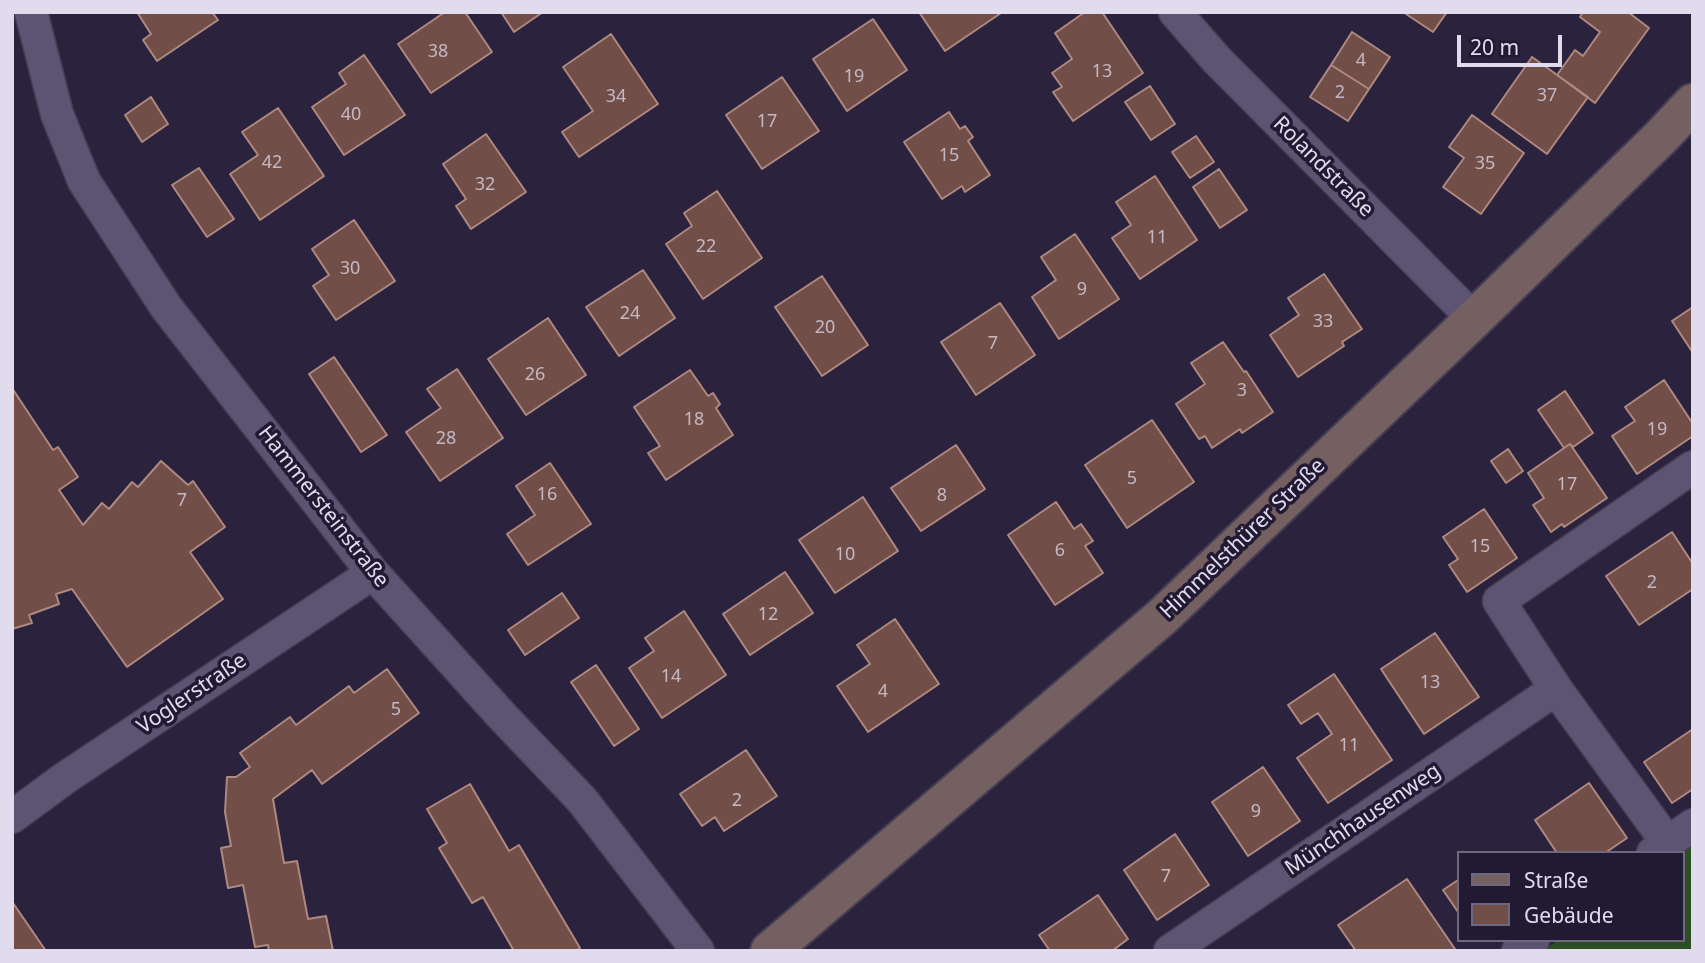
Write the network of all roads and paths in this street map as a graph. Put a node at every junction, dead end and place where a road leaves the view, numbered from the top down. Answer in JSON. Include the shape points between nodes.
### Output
{"nodes":[{"id":1,"x":31,"y":12,"type":"edge"},
{"id":2,"x":1175,"y":12,"type":"edge"},
{"id":3,"x":1693,"y":103,"type":"edge"},
{"id":4,"x":1474,"y":319,"type":"junction"},
{"id":5,"x":1693,"y":467,"type":"edge"},
{"id":6,"x":373,"y":573,"type":"junction"},
{"id":7,"x":1556,"y":689,"type":"junction"},
{"id":8,"x":12,"y":817,"type":"edge"},
{"id":9,"x":1671,"y":840,"type":"edge"},
{"id":10,"x":698,"y":951,"type":"edge"},
{"id":11,"x":770,"y":951,"type":"edge"},
{"id":12,"x":1170,"y":951,"type":"edge"}],
"edges":[{"from":1,"to":6,"type":"street","name":"Hammersteinstraße","via":[[57,114],[84,181],[166,307]]},
{"from":2,"to":4,"type":"street","name":"Rolandstraße"},
{"from":3,"to":4,"type":"street","name":"Himmelsthürer Straße"},
{"from":4,"to":11,"type":"street","name":"Himmelsthürer Straße","via":[[1163,616]]},
{"from":5,"to":7,"type":"street","via":[[1499,601]]},
{"from":6,"to":8,"type":"street","name":"Voglerstraße"},
{"from":6,"to":10,"type":"street","name":"Hammersteinstraße","via":[[582,800]]},
{"from":7,"to":9,"type":"street"},
{"from":7,"to":12,"type":"street","name":"Münchhausenweg"}]}
